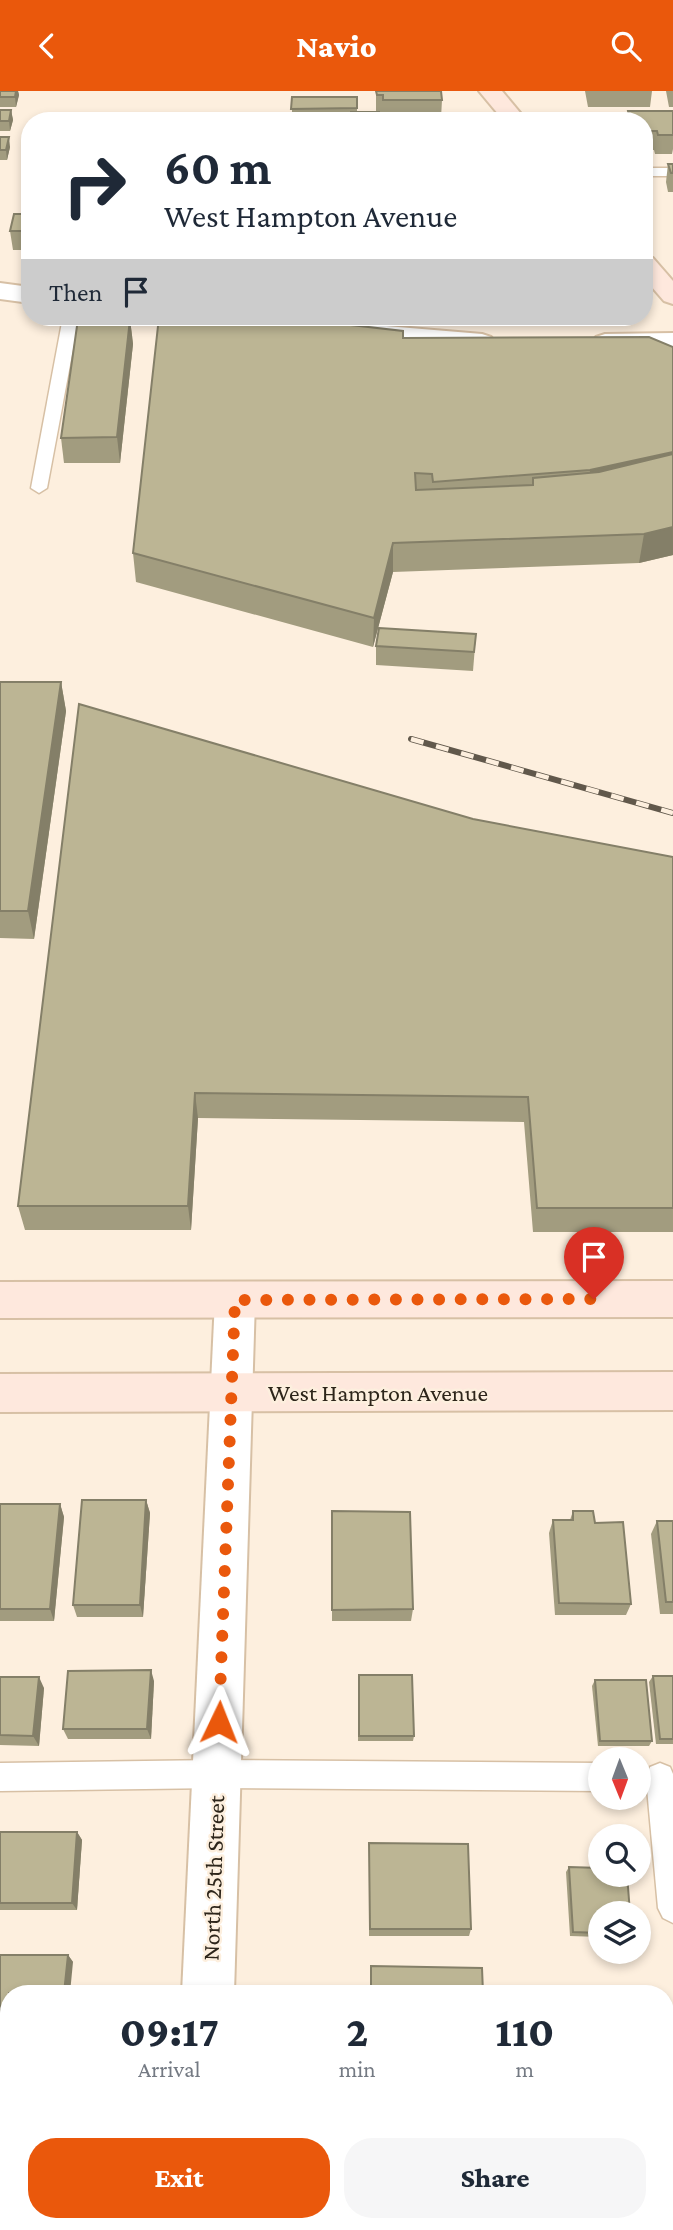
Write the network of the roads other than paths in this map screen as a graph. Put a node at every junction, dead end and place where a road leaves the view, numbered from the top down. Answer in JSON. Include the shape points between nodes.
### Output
{"nodes":[{"id":1,"x":490,"y":91,"type":"edge"},
{"id":2,"x":508,"y":112,"type":"edge"},
{"id":3,"x":653,"y":172,"type":"edge"},
{"id":4,"x":673,"y":172,"type":"edge"},
{"id":5,"x":653,"y":273,"type":"edge"},
{"id":6,"x":0,"y":291,"type":"edge"},
{"id":7,"x":21,"y":294,"type":"edge"},
{"id":8,"x":673,"y":296,"type":"edge"},
{"id":9,"x":69,"y":326,"type":"edge"},
{"id":10,"x":327,"y":328,"type":"edge"},
{"id":11,"x":673,"y":341,"type":"edge"},
{"id":12,"x":503,"y":342,"type":"edge"},
{"id":13,"x":584,"y":342,"type":"edge"},
{"id":14,"x":38,"y":488,"type":"dead end"},
{"id":15,"x":673,"y":1299,"type":"edge"},
{"id":16,"x":0,"y":1300,"type":"edge"},
{"id":17,"x":235,"y":1300,"type":"junction"},
{"id":18,"x":673,"y":1391,"type":"edge"},
{"id":19,"x":232,"y":1392,"type":"junction"},
{"id":20,"x":0,"y":1393,"type":"edge"},
{"id":21,"x":217,"y":1774,"type":"junction"},
{"id":22,"x":0,"y":1777,"type":"edge"},
{"id":23,"x":588,"y":1777,"type":"edge"},
{"id":24,"x":657,"y":1777,"type":"edge"},
{"id":25,"x":673,"y":1908,"type":"edge"},
{"id":26,"x":208,"y":1985,"type":"edge"}],
"edges":[{"from":1,"to":2,"type":"main road"},
{"from":3,"to":4,"type":"lane"},
{"from":5,"to":8,"type":"main road"},
{"from":6,"to":7,"type":"street"},
{"from":9,"to":14,"type":"lane"},
{"from":10,"to":12,"type":"street"},
{"from":11,"to":13,"type":"street"},
{"from":15,"to":17,"type":"main road"},
{"from":16,"to":17,"type":"main road"},
{"from":17,"to":19,"type":"street","name":"North 25th Street"},
{"from":18,"to":19,"type":"main road","name":"West Hampton Avenue"},
{"from":19,"to":20,"type":"main road","name":"West Hampton Avenue"},
{"from":19,"to":21,"type":"street","name":"North 25th Street"},
{"from":21,"to":22,"type":"lane"},
{"from":21,"to":23,"type":"lane"},
{"from":21,"to":26,"type":"street","name":"North 25th Street"},
{"from":24,"to":25,"type":"lane"}]}
